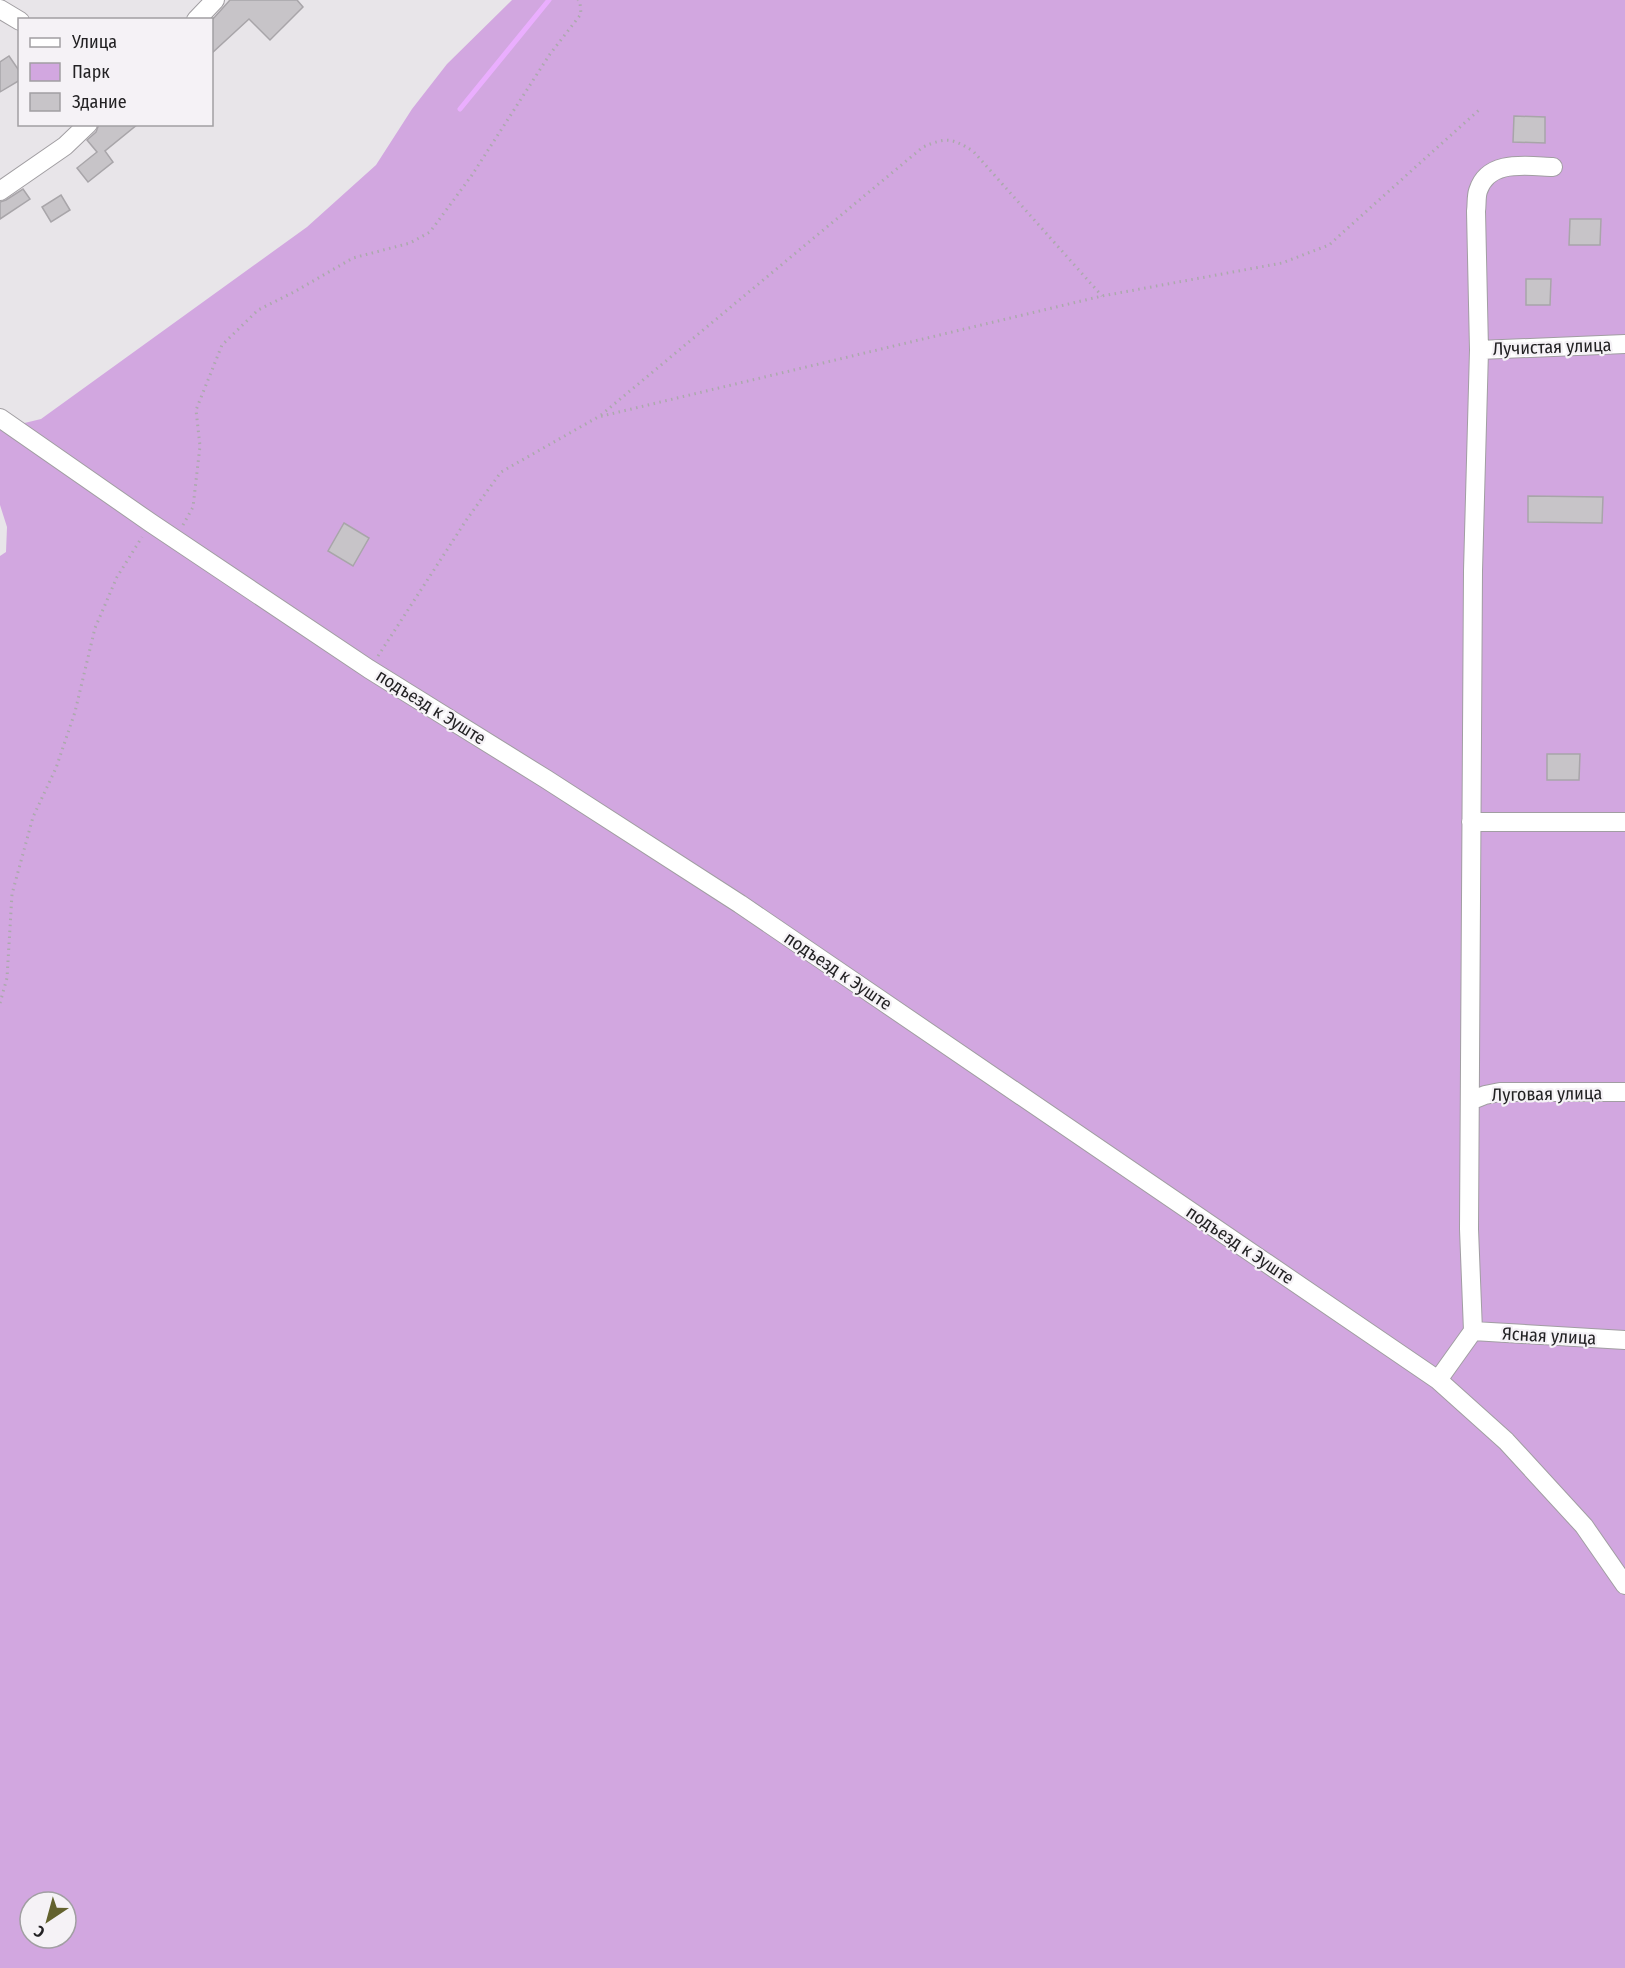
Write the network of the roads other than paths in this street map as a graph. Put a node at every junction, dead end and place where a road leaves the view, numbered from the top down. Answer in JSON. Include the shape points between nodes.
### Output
{"nodes":[{"id":1,"x":215,"y":0,"type":"edge"},
{"id":2,"x":0,"y":9,"type":"edge"},
{"id":3,"x":198,"y":18,"type":"edge"},
{"id":4,"x":18,"y":20,"type":"edge"},
{"id":5,"x":86,"y":126,"type":"edge"},
{"id":6,"x":1553,"y":167,"type":"dead end"},
{"id":7,"x":0,"y":191,"type":"edge"},
{"id":8,"x":1625,"y":344,"type":"edge"},
{"id":9,"x":1479,"y":350,"type":"junction"},
{"id":10,"x":0,"y":418,"type":"edge"},
{"id":11,"x":1471,"y":822,"type":"junction"},
{"id":12,"x":1625,"y":822,"type":"edge"},
{"id":13,"x":1625,"y":1092,"type":"edge"},
{"id":14,"x":1470,"y":1101,"type":"junction"},
{"id":15,"x":1473,"y":1331,"type":"junction"},
{"id":16,"x":1625,"y":1340,"type":"edge"},
{"id":17,"x":1438,"y":1380,"type":"junction"},
{"id":18,"x":1625,"y":1585,"type":"edge"}],
"edges":[{"from":1,"to":3,"type":"street"},
{"from":2,"to":4,"type":"street"},
{"from":5,"to":7,"type":"street","via":[[65,146]]},
{"from":6,"to":9,"type":"street","via":[[1495,169],[1478,192]]},
{"from":8,"to":9,"type":"street","name":"Лучистая улица"},
{"from":9,"to":11,"type":"street"},
{"from":10,"to":17,"type":"street","name":"подъезд к Эуште","via":[[369,669],[740,904]]},
{"from":11,"to":12,"type":"street"},
{"from":11,"to":14,"type":"street"},
{"from":13,"to":14,"type":"street","name":"Луговая улица","via":[[1500,1092]]},
{"from":14,"to":15,"type":"street"},
{"from":15,"to":16,"type":"street","name":"Ясная улица"},
{"from":15,"to":17,"type":"street"},
{"from":17,"to":18,"type":"street","name":"подъезд к Эуште","via":[[1506,1441],[1584,1526]]}]}
